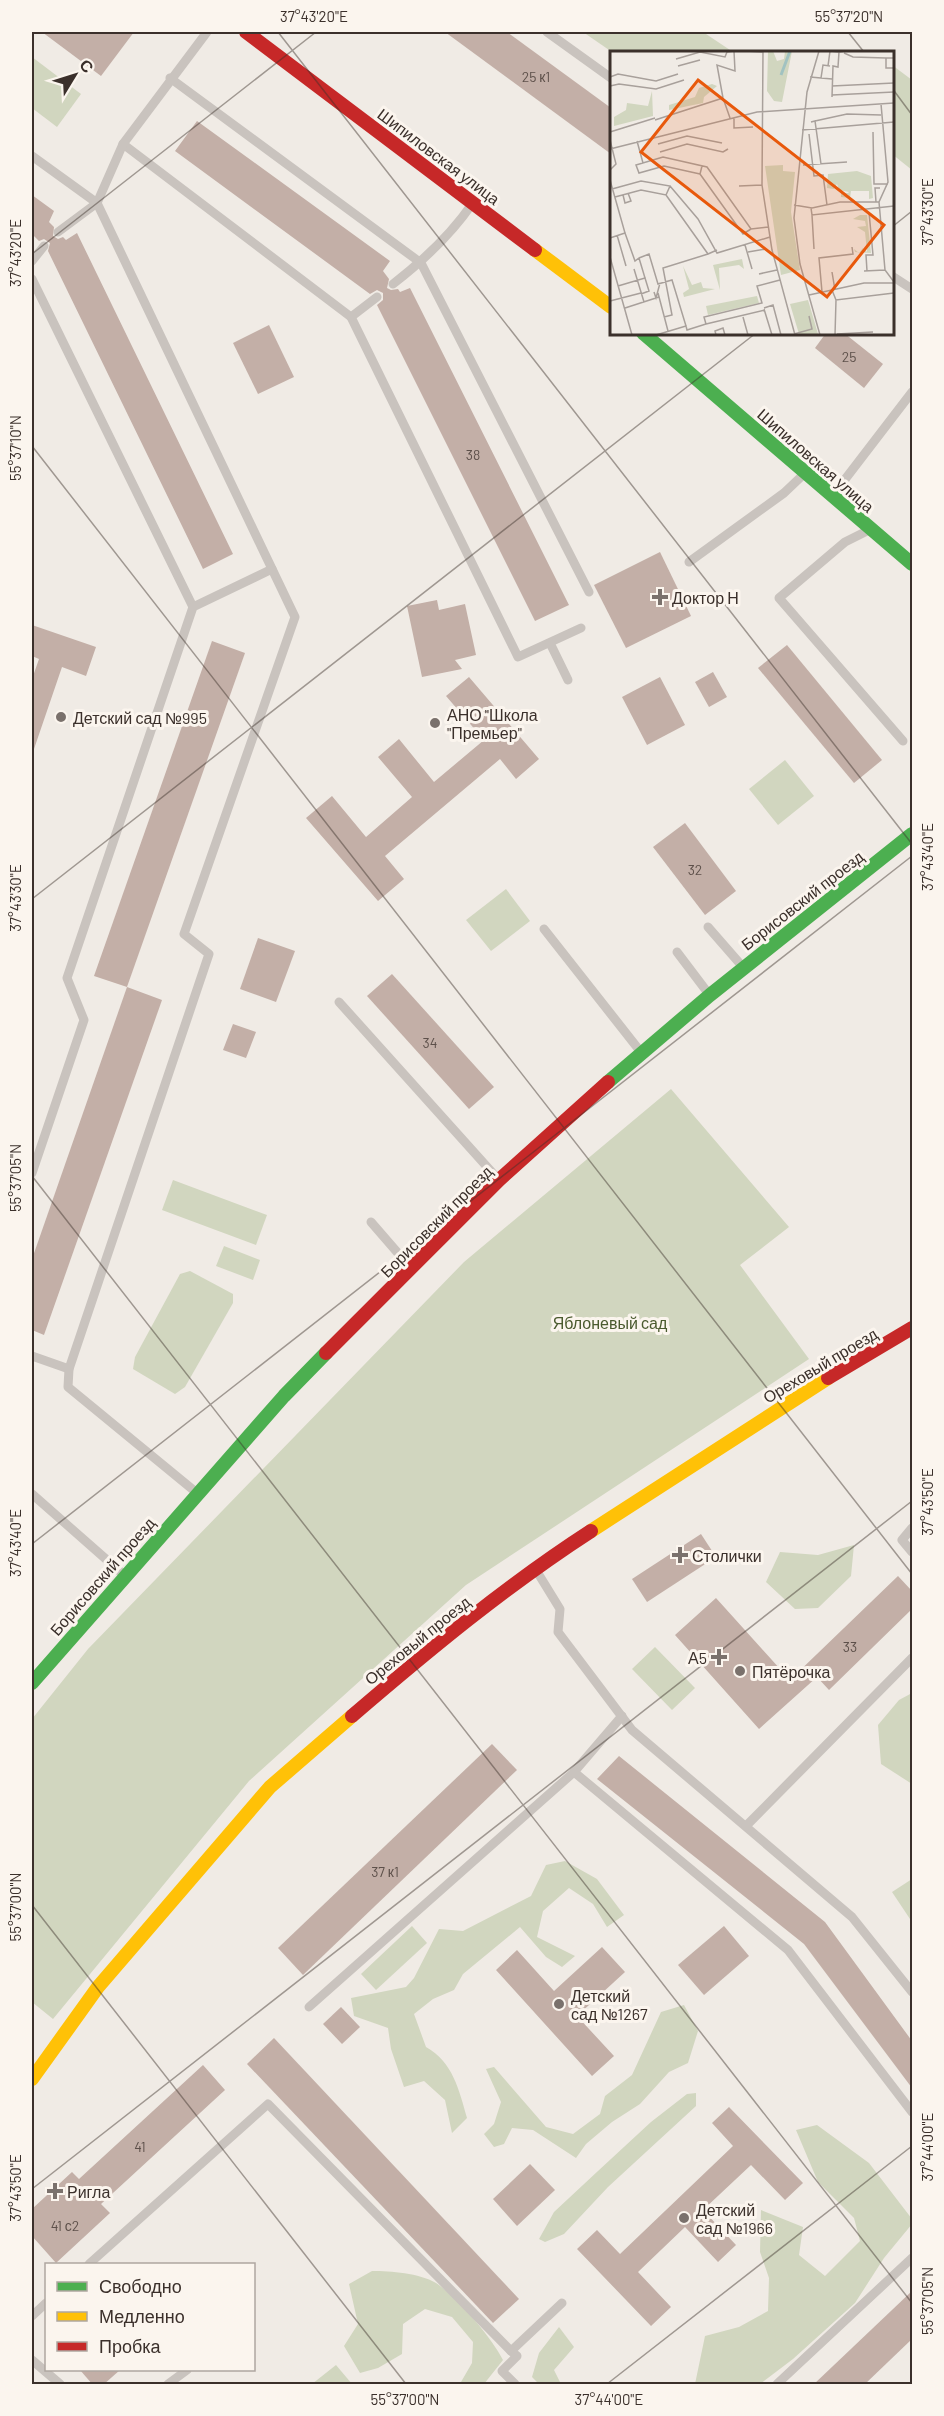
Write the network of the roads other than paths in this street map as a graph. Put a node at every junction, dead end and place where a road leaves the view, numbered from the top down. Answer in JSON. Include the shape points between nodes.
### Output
{"nodes":[{"id":1,"x":207,"y":32,"type":"edge"},
{"id":2,"x":246,"y":32,"type":"edge"},
{"id":3,"x":547,"y":32,"type":"edge"},
{"id":4,"x":610,"y":77,"type":"edge"},
{"id":5,"x":170,"y":78,"type":"junction"},
{"id":6,"x":123,"y":144,"type":"junction"},
{"id":7,"x":32,"y":156,"type":"edge"},
{"id":8,"x":473,"y":202,"type":"junction"},
{"id":9,"x":96,"y":203,"type":"junction"},
{"id":10,"x":58,"y":232,"type":"dead end"},
{"id":11,"x":44,"y":246,"type":"dead end"},
{"id":12,"x":32,"y":261,"type":"edge"},
{"id":13,"x":421,"y":262,"type":"junction"},
{"id":14,"x":893,"y":277,"type":"edge"},
{"id":15,"x":32,"y":279,"type":"edge"},
{"id":16,"x":393,"y":284,"type":"dead end"},
{"id":17,"x":912,"y":289,"type":"edge"},
{"id":18,"x":377,"y":297,"type":"dead end"},
{"id":19,"x":610,"y":306,"type":"edge"},
{"id":20,"x":351,"y":317,"type":"junction"},
{"id":21,"x":644,"y":334,"type":"edge"},
{"id":22,"x":912,"y":392,"type":"edge"},
{"id":23,"x":806,"y":472,"type":"junction"},
{"id":24,"x":833,"y":495,"type":"junction"},
{"id":25,"x":871,"y":529,"type":"junction"},
{"id":26,"x":689,"y":562,"type":"dead end"},
{"id":27,"x":912,"y":564,"type":"edge"},
{"id":28,"x":272,"y":569,"type":"junction"},
{"id":29,"x":589,"y":592,"type":"dead end"},
{"id":30,"x":194,"y":607,"type":"junction"},
{"id":31,"x":581,"y":628,"type":"dead end"},
{"id":32,"x":550,"y":643,"type":"junction"},
{"id":33,"x":568,"y":680,"type":"dead end"},
{"id":34,"x":903,"y":741,"type":"dead end"},
{"id":35,"x":912,"y":834,"type":"edge"},
{"id":36,"x":708,"y":927,"type":"dead end"},
{"id":37,"x":544,"y":929,"type":"dead end"},
{"id":38,"x":677,"y":952,"type":"dead end"},
{"id":39,"x":743,"y":968,"type":"junction"},
{"id":40,"x":710,"y":995,"type":"junction"},
{"id":41,"x":339,"y":1002,"type":"dead end"},
{"id":42,"x":641,"y":1053,"type":"junction"},
{"id":43,"x":32,"y":1173,"type":"edge"},
{"id":44,"x":500,"y":1180,"type":"junction"},
{"id":45,"x":371,"y":1222,"type":"dead end"},
{"id":46,"x":411,"y":1269,"type":"junction"},
{"id":47,"x":912,"y":1328,"type":"edge"},
{"id":48,"x":32,"y":1356,"type":"edge"},
{"id":49,"x":69,"y":1369,"type":"junction"},
{"id":50,"x":197,"y":1493,"type":"junction"},
{"id":51,"x":32,"y":1494,"type":"edge"},
{"id":52,"x":912,"y":1528,"type":"edge"},
{"id":53,"x":912,"y":1552,"type":"edge"},
{"id":54,"x":534,"y":1568,"type":"junction"},
{"id":55,"x":124,"y":1575,"type":"junction"},
{"id":56,"x":912,"y":1658,"type":"edge"},
{"id":57,"x":32,"y":1683,"type":"edge"},
{"id":58,"x":622,"y":1716,"type":"junction"},
{"id":59,"x":574,"y":1772,"type":"junction"},
{"id":60,"x":746,"y":1826,"type":"junction"},
{"id":61,"x":912,"y":1992,"type":"edge"},
{"id":62,"x":309,"y":2007,"type":"dead end"},
{"id":63,"x":32,"y":2079,"type":"edge"},
{"id":64,"x":912,"y":2112,"type":"edge"},
{"id":65,"x":912,"y":2258,"type":"edge"},
{"id":66,"x":91,"y":2263,"type":"edge"},
{"id":67,"x":562,"y":2303,"type":"dead end"},
{"id":68,"x":45,"y":2304,"type":"edge"},
{"id":69,"x":32,"y":2316,"type":"edge"},
{"id":70,"x":511,"y":2351,"type":"junction"},
{"id":71,"x":32,"y":2360,"type":"edge"},
{"id":72,"x":186,"y":2371,"type":"edge"},
{"id":73,"x":60,"y":2385,"type":"edge"},
{"id":74,"x":168,"y":2385,"type":"edge"},
{"id":75,"x":515,"y":2385,"type":"edge"},
{"id":76,"x":777,"y":2385,"type":"edge"}],
"edges":[{"from":1,"to":5,"type":"lane"},
{"from":2,"to":8,"type":"street","name":"Шипиловская улица","via":[[265,40]]},
{"from":3,"to":4,"type":"lane"},
{"from":5,"to":6,"type":"lane"},
{"from":5,"to":13,"type":"lane"},
{"from":6,"to":9,"type":"lane"},
{"from":6,"to":20,"type":"lane"},
{"from":7,"to":9,"type":"lane"},
{"from":8,"to":13,"type":"lane","via":[[456,228]]},
{"from":8,"to":19,"type":"street","name":"Шипиловская улица"},
{"from":9,"to":10,"type":"lane"},
{"from":9,"to":28,"type":"lane"},
{"from":11,"to":12,"type":"lane"},
{"from":13,"to":16,"type":"lane"},
{"from":13,"to":29,"type":"lane"},
{"from":14,"to":17,"type":"lane"},
{"from":15,"to":30,"type":"lane"},
{"from":18,"to":20,"type":"lane"},
{"from":20,"to":32,"type":"lane","via":[[518,657]]},
{"from":21,"to":23,"type":"street","name":"Шипиловская улица"},
{"from":22,"to":24,"type":"lane"},
{"from":23,"to":24,"type":"street","name":"Шипиловская улица"},
{"from":23,"to":26,"type":"lane","via":[[784,493]]},
{"from":24,"to":25,"type":"street","name":"Шипиловская улица"},
{"from":25,"to":27,"type":"street","name":"Шипиловская улица"},
{"from":25,"to":34,"type":"lane","via":[[845,542],[779,598]]},
{"from":28,"to":30,"type":"lane"},
{"from":28,"to":49,"type":"lane","via":[[295,617],[184,934],[209,954]]},
{"from":30,"to":43,"type":"lane","via":[[68,978],[84,1020]]},
{"from":31,"to":32,"type":"lane"},
{"from":32,"to":33,"type":"lane"},
{"from":35,"to":39,"type":"street","name":"Борисовский проезд"},
{"from":36,"to":39,"type":"lane"},
{"from":37,"to":42,"type":"lane"},
{"from":38,"to":40,"type":"lane"},
{"from":39,"to":40,"type":"street","name":"Борисовский проезд"},
{"from":40,"to":42,"type":"street","name":"Борисовский проезд"},
{"from":41,"to":44,"type":"lane"},
{"from":42,"to":44,"type":"street","name":"Борисовский проезд"},
{"from":44,"to":46,"type":"street","name":"Борисовский проезд"},
{"from":45,"to":46,"type":"lane"},
{"from":46,"to":50,"type":"street","name":"Борисовский проезд","via":[[284,1396]]},
{"from":47,"to":54,"type":"street","name":"Ореховый проезд","via":[[777,1409]]},
{"from":48,"to":49,"type":"lane"},
{"from":49,"to":50,"type":"lane","via":[[68,1387]]},
{"from":50,"to":55,"type":"street","name":"Борисовский проезд"},
{"from":51,"to":55,"type":"lane"},
{"from":52,"to":53,"type":"lane","via":[[902,1540]]},
{"from":54,"to":58,"type":"lane","via":[[560,1609],[558,1632]]},
{"from":54,"to":63,"type":"street","name":"Ореховый проезд","via":[[434,1645],[270,1787],[98,1987]]},
{"from":55,"to":57,"type":"street","name":"Борисовский проезд"},
{"from":56,"to":60,"type":"lane"},
{"from":58,"to":59,"type":"lane"},
{"from":58,"to":60,"type":"lane","via":[[632,1730]]},
{"from":59,"to":62,"type":"lane"},
{"from":59,"to":64,"type":"lane","via":[[788,1950]]},
{"from":60,"to":61,"type":"lane","via":[[852,1917]]},
{"from":65,"to":76,"type":"lane"},
{"from":66,"to":70,"type":"lane","via":[[268,2104]]},
{"from":67,"to":70,"type":"lane"},
{"from":68,"to":69,"type":"lane"},
{"from":70,"to":75,"type":"lane","via":[[517,2356],[502,2371]]},
{"from":71,"to":73,"type":"lane"},
{"from":72,"to":74,"type":"lane"}]}
